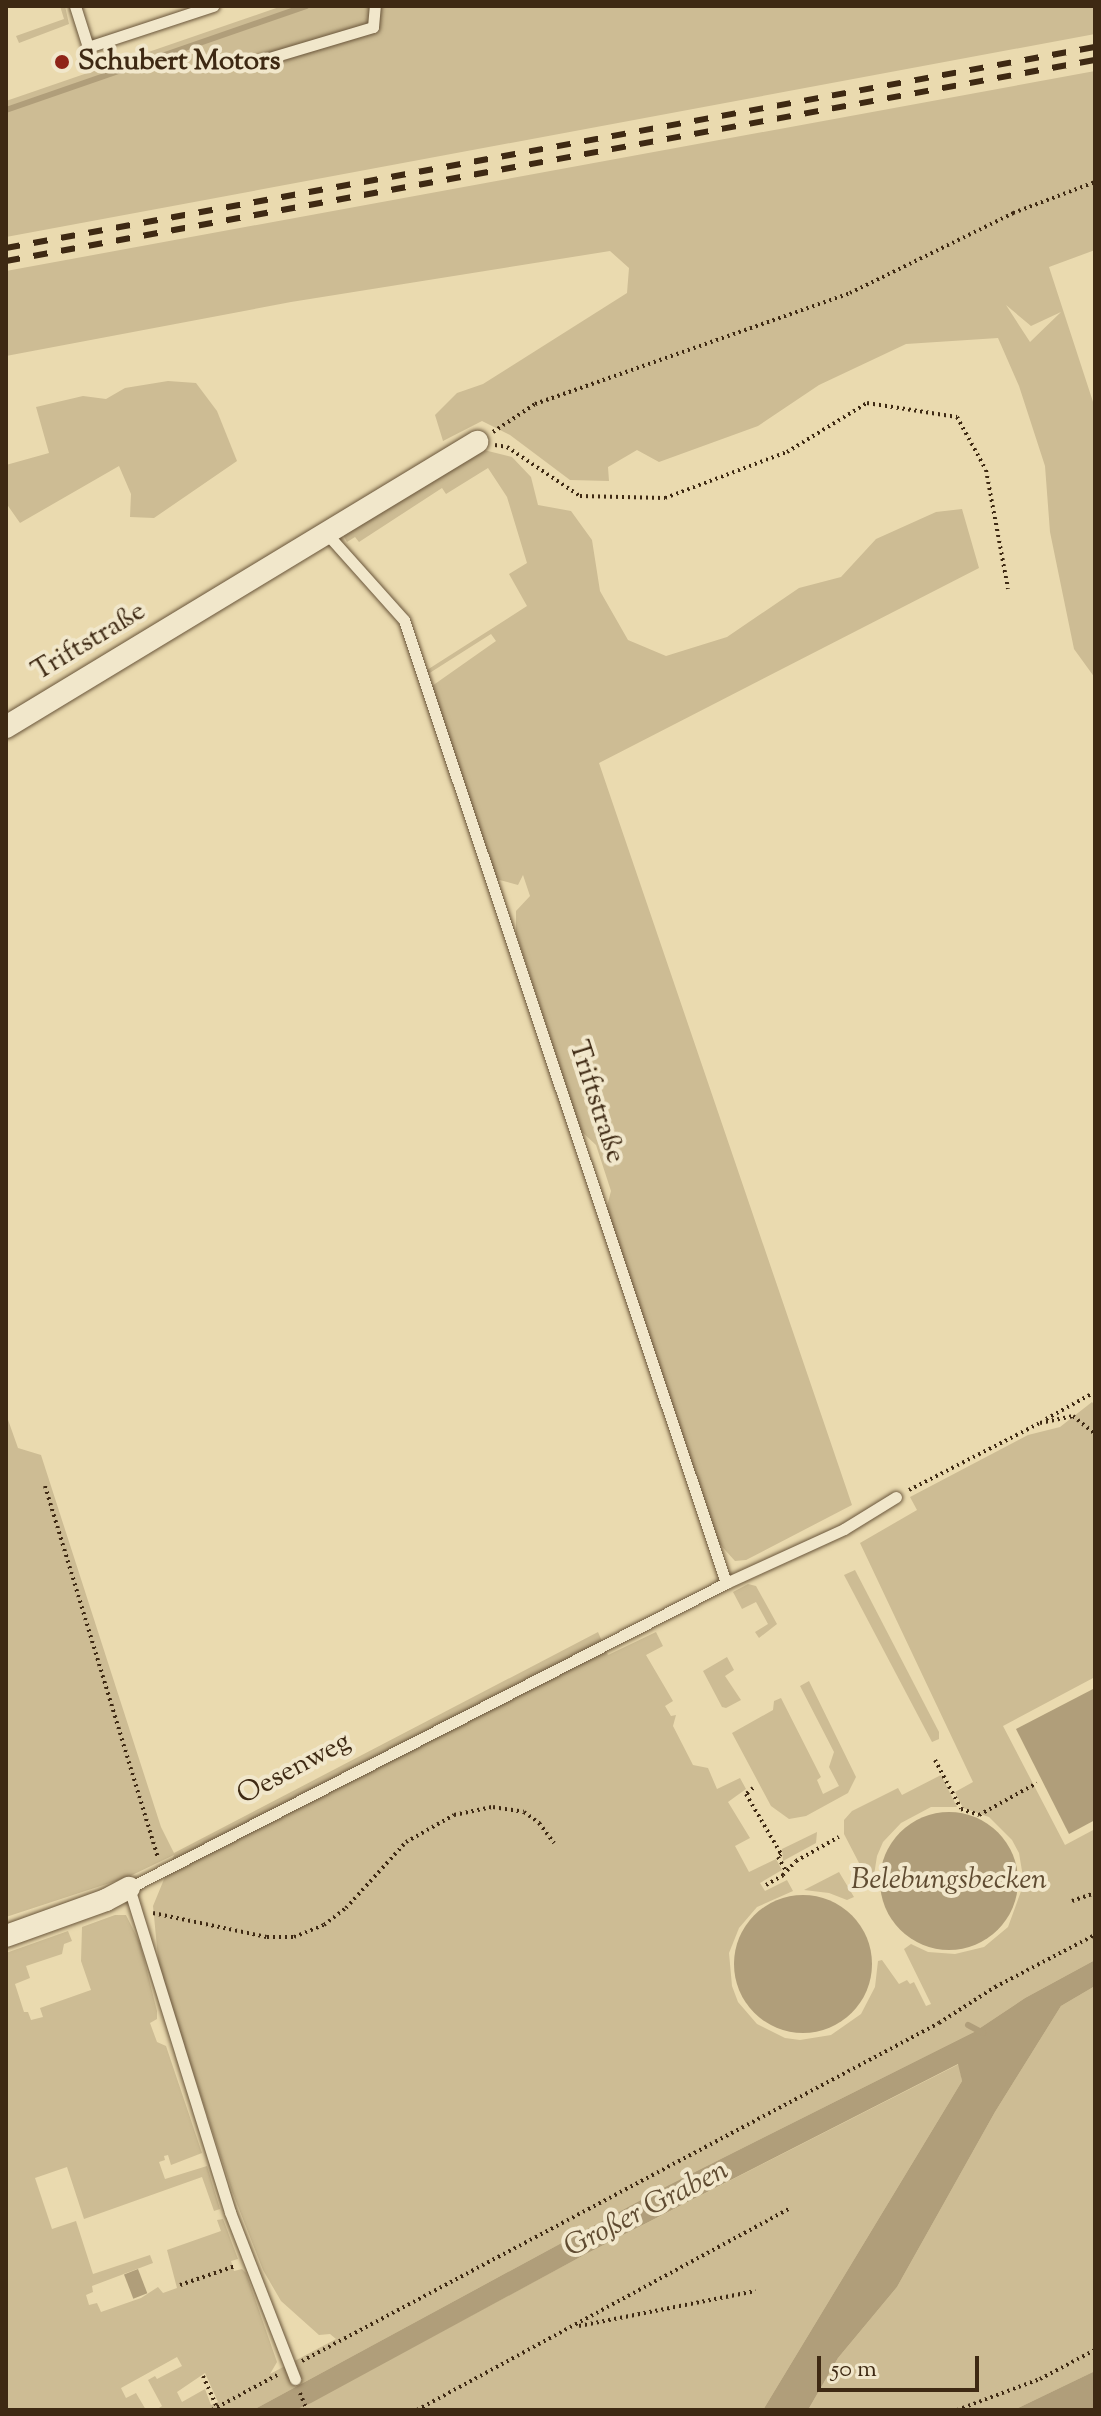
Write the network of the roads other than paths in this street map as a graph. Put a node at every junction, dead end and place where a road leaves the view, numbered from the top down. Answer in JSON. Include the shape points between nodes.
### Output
{"nodes":[{"id":1,"x":75,"y":6,"type":"edge"},
{"id":2,"x":213,"y":6,"type":"edge"},
{"id":3,"x":375,"y":6,"type":"edge"},
{"id":4,"x":259,"y":61,"type":"dead end"},
{"id":5,"x":477,"y":442,"type":"road end"},
{"id":6,"x":327,"y":534,"type":"junction"},
{"id":7,"x":6,"y":727,"type":"edge"},
{"id":8,"x":896,"y":1497,"type":"road end"},
{"id":9,"x":726,"y":1583,"type":"junction"},
{"id":10,"x":129,"y":1888,"type":"junction"},
{"id":11,"x":6,"y":1936,"type":"edge"},
{"id":12,"x":293,"y":2373,"type":"road end"}],
"edges":[{"from":1,"to":2,"type":"lane","via":[[88,47]]},
{"from":3,"to":4,"type":"lane","via":[[373,27]]},
{"from":5,"to":6,"type":"street","name":"Triftstraße"},
{"from":6,"to":7,"type":"street","name":"Triftstraße"},
{"from":6,"to":9,"type":"lane","name":"Triftstraße","via":[[404,620]]},
{"from":8,"to":9,"type":"lane","via":[[844,1529]]},
{"from":9,"to":10,"type":"lane","name":"Oesenweg"},
{"from":10,"to":11,"type":"street","name":"Oesenweg"},
{"from":10,"to":12,"type":"lane","via":[[185,2075]]}]}
